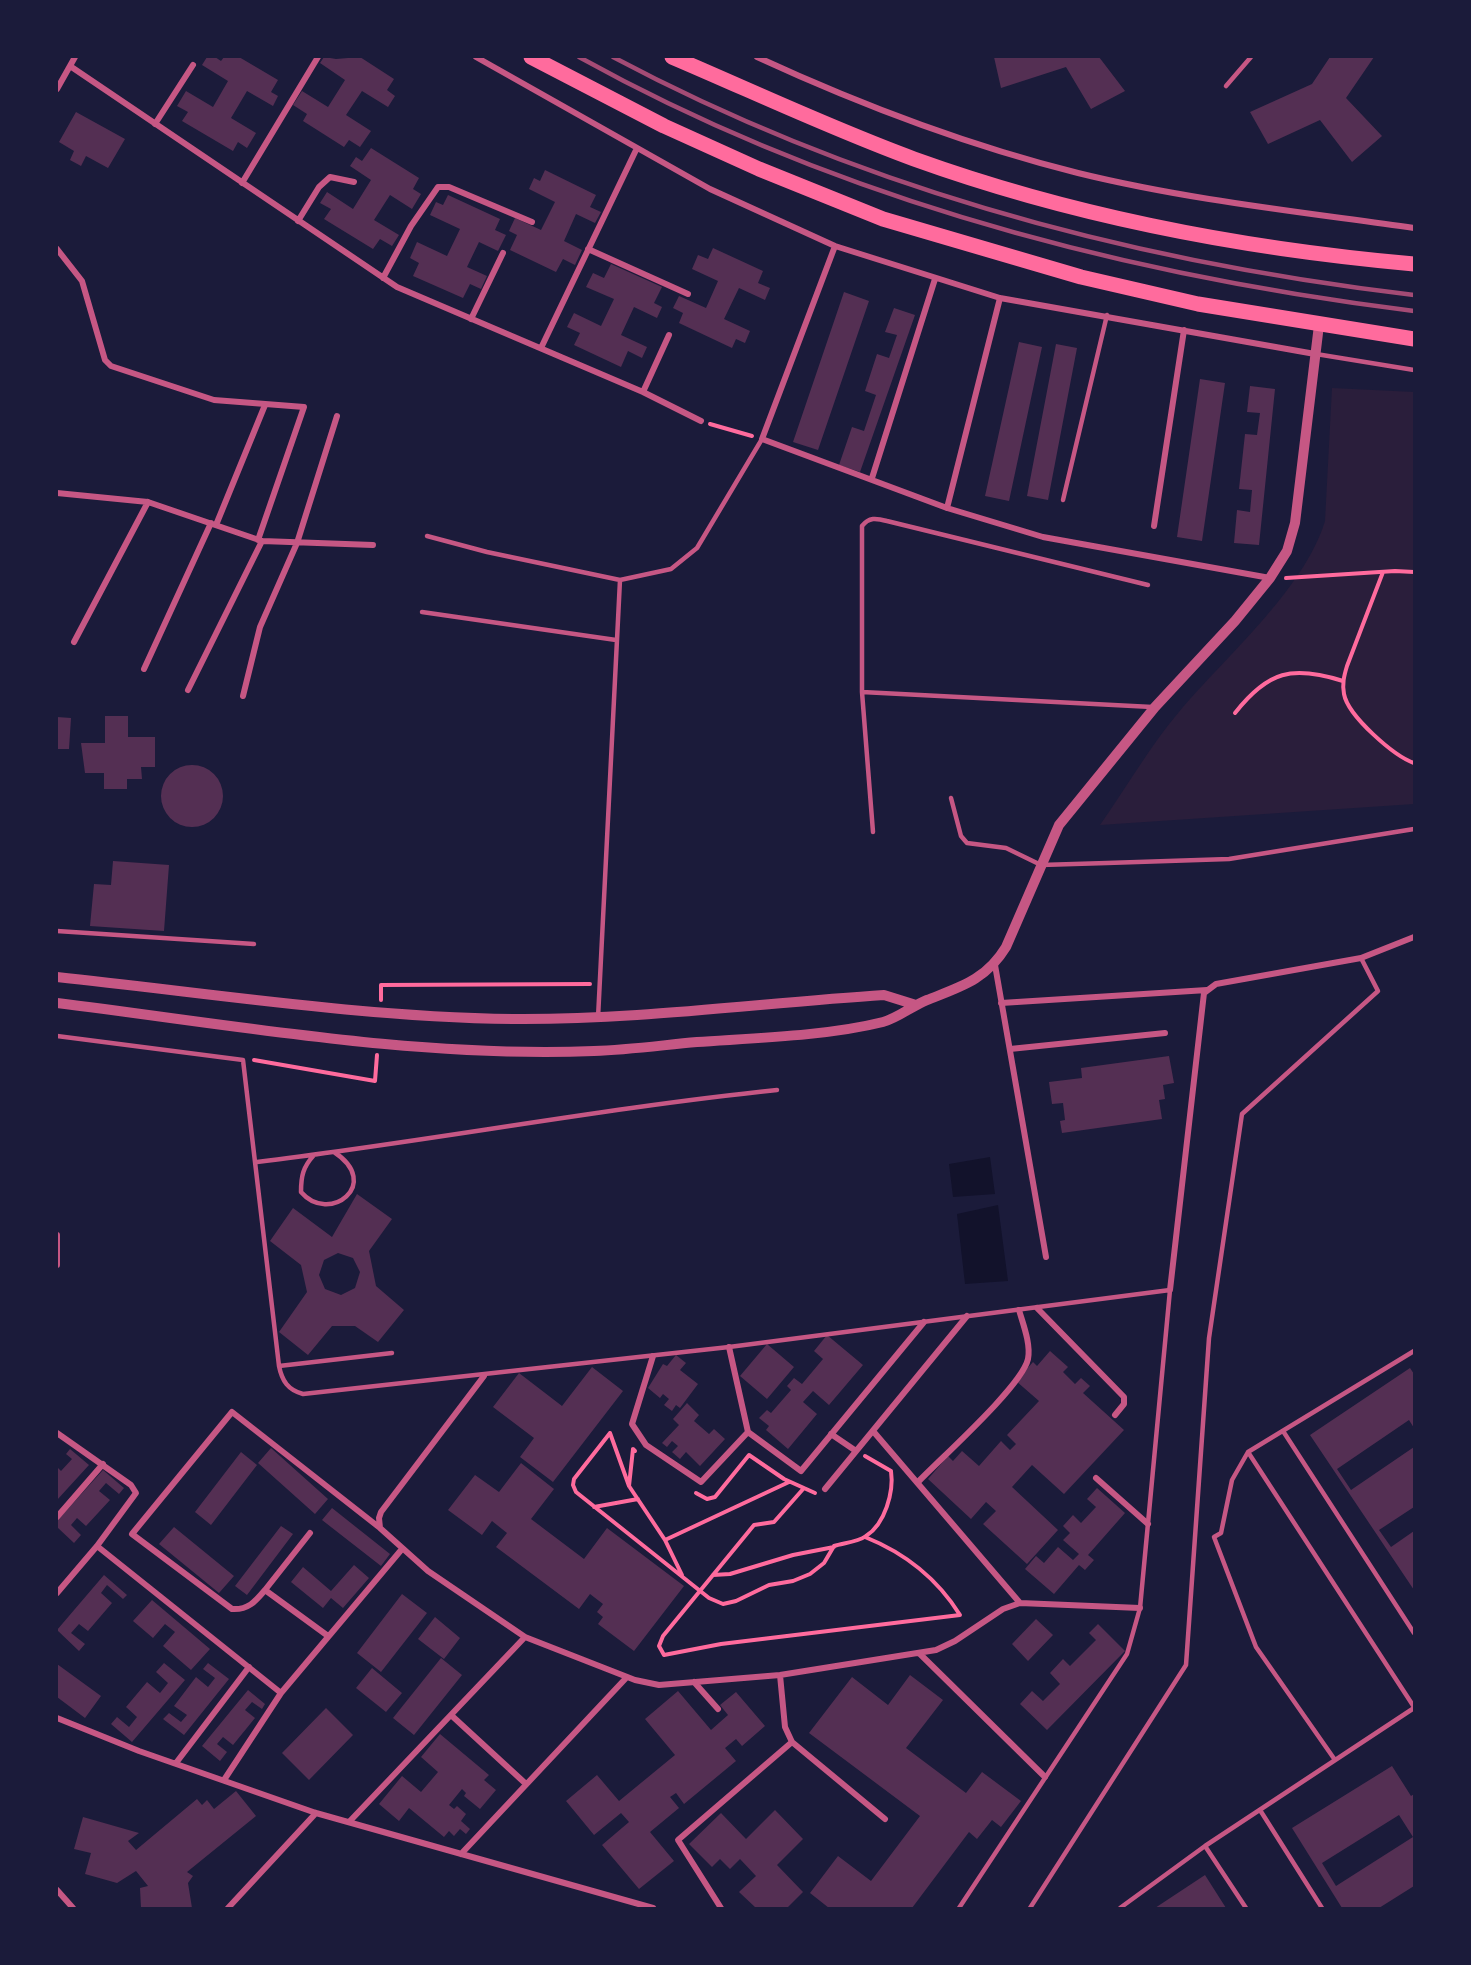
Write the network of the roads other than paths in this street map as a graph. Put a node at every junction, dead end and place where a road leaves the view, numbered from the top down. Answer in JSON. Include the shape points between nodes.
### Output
{"nodes":[{"id":1,"x":75,"y":57,"type":"edge"},
{"id":2,"x":318,"y":57,"type":"edge"},
{"id":3,"x":476,"y":57,"type":"edge"},
{"id":4,"x":531,"y":57,"type":"edge"},
{"id":5,"x":672,"y":57,"type":"edge"},
{"id":6,"x":758,"y":57,"type":"edge"},
{"id":7,"x":1251,"y":57,"type":"edge"},
{"id":8,"x":193,"y":65,"type":"dead end"},
{"id":9,"x":70,"y":66,"type":"junction"},
{"id":10,"x":1226,"y":86,"type":"dead end"},
{"id":11,"x":57,"y":89,"type":"edge"},
{"id":12,"x":155,"y":124,"type":"junction"},
{"id":13,"x":637,"y":148,"type":"junction"},
{"id":14,"x":354,"y":182,"type":"dead end"},
{"id":15,"x":242,"y":183,"type":"junction"},
{"id":16,"x":298,"y":221,"type":"junction"},
{"id":17,"x":532,"y":222,"type":"dead end"},
{"id":18,"x":1414,"y":228,"type":"edge"},
{"id":19,"x":835,"y":246,"type":"junction"},
{"id":20,"x":57,"y":249,"type":"edge"},
{"id":21,"x":588,"y":249,"type":"junction"},
{"id":22,"x":503,"y":253,"type":"dead end"},
{"id":23,"x":1414,"y":264,"type":"edge"},
{"id":24,"x":383,"y":278,"type":"junction"},
{"id":25,"x":935,"y":279,"type":"junction"},
{"id":26,"x":688,"y":294,"type":"dead end"},
{"id":27,"x":1000,"y":298,"type":"junction"},
{"id":28,"x":1107,"y":315,"type":"junction"},
{"id":29,"x":471,"y":319,"type":"junction"},
{"id":30,"x":1319,"y":325,"type":"junction"},
{"id":31,"x":1184,"y":330,"type":"junction"},
{"id":32,"x":669,"y":335,"type":"dead end"},
{"id":33,"x":1414,"y":339,"type":"edge"},
{"id":34,"x":541,"y":348,"type":"junction"},
{"id":35,"x":1315,"y":354,"type":"junction"},
{"id":36,"x":1414,"y":370,"type":"edge"},
{"id":37,"x":644,"y":392,"type":"junction"},
{"id":38,"x":265,"y":405,"type":"junction"},
{"id":39,"x":337,"y":416,"type":"dead end"},
{"id":40,"x":701,"y":421,"type":"road end"},
{"id":41,"x":762,"y":439,"type":"junction"},
{"id":42,"x":872,"y":478,"type":"junction"},
{"id":43,"x":57,"y":493,"type":"edge"},
{"id":44,"x":1063,"y":500,"type":"dead end"},
{"id":45,"x":148,"y":502,"type":"junction"},
{"id":46,"x":947,"y":508,"type":"junction"},
{"id":47,"x":214,"y":524,"type":"junction"},
{"id":48,"x":1154,"y":525,"type":"dead end"},
{"id":49,"x":427,"y":536,"type":"dead end"},
{"id":50,"x":260,"y":541,"type":"junction"},
{"id":51,"x":297,"y":543,"type":"junction"},
{"id":52,"x":373,"y":545,"type":"dead end"},
{"id":53,"x":1270,"y":578,"type":"junction"},
{"id":54,"x":620,"y":580,"type":"junction"},
{"id":55,"x":1148,"y":585,"type":"dead end"},
{"id":56,"x":422,"y":612,"type":"dead end"},
{"id":57,"x":616,"y":640,"type":"junction"},
{"id":58,"x":74,"y":642,"type":"dead end"},
{"id":59,"x":144,"y":669,"type":"dead end"},
{"id":60,"x":188,"y":690,"type":"dead end"},
{"id":61,"x":862,"y":692,"type":"junction"},
{"id":62,"x":243,"y":696,"type":"dead end"},
{"id":63,"x":1155,"y":707,"type":"junction"},
{"id":64,"x":951,"y":798,"type":"dead end"},
{"id":65,"x":1414,"y":829,"type":"edge"},
{"id":66,"x":873,"y":832,"type":"dead end"},
{"id":67,"x":1041,"y":865,"type":"junction"},
{"id":68,"x":57,"y":931,"type":"edge"},
{"id":69,"x":1414,"y":937,"type":"edge"},
{"id":70,"x":254,"y":944,"type":"dead end"},
{"id":71,"x":1361,"y":958,"type":"junction"},
{"id":72,"x":995,"y":965,"type":"junction"},
{"id":73,"x":57,"y":977,"type":"edge"},
{"id":74,"x":1207,"y":990,"type":"junction"},
{"id":75,"x":57,"y":1003,"type":"edge"},
{"id":76,"x":1001,"y":1003,"type":"junction"},
{"id":77,"x":916,"y":1005,"type":"junction"},
{"id":78,"x":598,"y":1018,"type":"junction"},
{"id":79,"x":1165,"y":1033,"type":"dead end"},
{"id":80,"x":57,"y":1036,"type":"edge"},
{"id":81,"x":1010,"y":1049,"type":"junction"},
{"id":82,"x":777,"y":1090,"type":"dead end"},
{"id":83,"x":334,"y":1152,"type":"junction"},
{"id":84,"x":314,"y":1155,"type":"junction"},
{"id":85,"x":256,"y":1162,"type":"junction"},
{"id":86,"x":57,"y":1234,"type":"edge"},
{"id":87,"x":1046,"y":1257,"type":"dead end"},
{"id":88,"x":57,"y":1265,"type":"edge"},
{"id":89,"x":1170,"y":1290,"type":"junction"},
{"id":90,"x":1037,"y":1308,"type":"junction"},
{"id":91,"x":1019,"y":1310,"type":"junction"},
{"id":92,"x":967,"y":1316,"type":"junction"},
{"id":93,"x":924,"y":1322,"type":"junction"},
{"id":94,"x":729,"y":1347,"type":"junction"},
{"id":95,"x":1414,"y":1351,"type":"edge"},
{"id":96,"x":392,"y":1353,"type":"dead end"},
{"id":97,"x":653,"y":1356,"type":"junction"},
{"id":98,"x":279,"y":1366,"type":"junction"},
{"id":99,"x":484,"y":1376,"type":"junction"},
{"id":100,"x":1115,"y":1415,"type":"dead end"},
{"id":101,"x":873,"y":1431,"type":"junction"},
{"id":102,"x":1283,"y":1431,"type":"junction"},
{"id":103,"x":748,"y":1432,"type":"junction"},
{"id":104,"x":57,"y":1433,"type":"edge"},
{"id":105,"x":831,"y":1434,"type":"junction"},
{"id":106,"x":856,"y":1451,"type":"junction"},
{"id":107,"x":1248,"y":1452,"type":"junction"},
{"id":108,"x":103,"y":1464,"type":"junction"},
{"id":109,"x":1096,"y":1478,"type":"dead end"},
{"id":110,"x":918,"y":1482,"type":"junction"},
{"id":111,"x":825,"y":1490,"type":"road end"},
{"id":112,"x":57,"y":1517,"type":"edge"},
{"id":113,"x":1148,"y":1524,"type":"junction"},
{"id":114,"x":380,"y":1528,"type":"junction"},
{"id":115,"x":310,"y":1533,"type":"dead end"},
{"id":116,"x":97,"y":1546,"type":"junction"},
{"id":117,"x":402,"y":1549,"type":"junction"},
{"id":118,"x":265,"y":1590,"type":"junction"},
{"id":119,"x":57,"y":1593,"type":"edge"},
{"id":120,"x":1020,"y":1603,"type":"junction"},
{"id":121,"x":1140,"y":1608,"type":"junction"},
{"id":122,"x":1414,"y":1633,"type":"edge"},
{"id":123,"x":328,"y":1636,"type":"junction"},
{"id":124,"x":525,"y":1637,"type":"junction"},
{"id":125,"x":920,"y":1654,"type":"junction"},
{"id":126,"x":249,"y":1667,"type":"junction"},
{"id":127,"x":780,"y":1676,"type":"junction"},
{"id":128,"x":627,"y":1677,"type":"junction"},
{"id":129,"x":694,"y":1682,"type":"junction"},
{"id":130,"x":281,"y":1693,"type":"junction"},
{"id":131,"x":1414,"y":1707,"type":"edge"},
{"id":132,"x":718,"y":1709,"type":"dead end"},
{"id":133,"x":451,"y":1714,"type":"junction"},
{"id":134,"x":57,"y":1718,"type":"edge"},
{"id":135,"x":792,"y":1742,"type":"junction"},
{"id":136,"x":1335,"y":1760,"type":"junction"},
{"id":137,"x":176,"y":1764,"type":"junction"},
{"id":138,"x":1045,"y":1777,"type":"junction"},
{"id":139,"x":224,"y":1780,"type":"junction"},
{"id":140,"x":526,"y":1784,"type":"junction"},
{"id":141,"x":1260,"y":1810,"type":"junction"},
{"id":142,"x":316,"y":1813,"type":"junction"},
{"id":143,"x":885,"y":1819,"type":"dead end"},
{"id":144,"x":350,"y":1821,"type":"junction"},
{"id":145,"x":1204,"y":1846,"type":"junction"},
{"id":146,"x":461,"y":1854,"type":"junction"},
{"id":147,"x":57,"y":1890,"type":"edge"},
{"id":148,"x":73,"y":1908,"type":"edge"},
{"id":149,"x":228,"y":1908,"type":"edge"},
{"id":150,"x":653,"y":1908,"type":"edge"},
{"id":151,"x":721,"y":1908,"type":"edge"},
{"id":152,"x":958,"y":1908,"type":"edge"},
{"id":153,"x":1030,"y":1908,"type":"edge"},
{"id":154,"x":1120,"y":1908,"type":"edge"},
{"id":155,"x":1246,"y":1908,"type":"edge"},
{"id":156,"x":1322,"y":1908,"type":"edge"}],
"edges":[{"from":1,"to":9,"type":"street"},
{"from":2,"to":15,"type":"street"},
{"from":3,"to":13,"type":"street"},
{"from":4,"to":30,"type":"main road","via":[[664,126],[883,219],[1081,277],[1198,304]]},
{"from":5,"to":23,"type":"main road","via":[[914,159],[1090,213],[1323,256]]},
{"from":6,"to":18,"type":"street","via":[[876,110],[986,148],[1079,173],[1212,200]]},
{"from":7,"to":10,"type":"lane"},
{"from":8,"to":12,"type":"street"},
{"from":9,"to":11,"type":"street"},
{"from":9,"to":12,"type":"street"},
{"from":12,"to":15,"type":"street"},
{"from":13,"to":19,"type":"street","via":[[710,189]]},
{"from":13,"to":21,"type":"street"},
{"from":14,"to":16,"type":"street","via":[[330,177],[319,187]]},
{"from":15,"to":16,"type":"street"},
{"from":16,"to":24,"type":"street"},
{"from":17,"to":24,"type":"street","via":[[449,187],[438,187]]},
{"from":19,"to":25,"type":"street"},
{"from":19,"to":41,"type":"street"},
{"from":20,"to":38,"type":"street","via":[[82,281],[105,360],[111,366],[214,400]]},
{"from":21,"to":26,"type":"street"},
{"from":21,"to":34,"type":"street"},
{"from":22,"to":29,"type":"street"},
{"from":24,"to":29,"type":"street"},
{"from":25,"to":27,"type":"street"},
{"from":25,"to":42,"type":"street"},
{"from":27,"to":28,"type":"street"},
{"from":27,"to":46,"type":"street"},
{"from":28,"to":31,"type":"street"},
{"from":28,"to":44,"type":"lane"},
{"from":29,"to":34,"type":"street"},
{"from":30,"to":33,"type":"main road"},
{"from":30,"to":35,"type":"street"},
{"from":31,"to":35,"type":"street"},
{"from":31,"to":48,"type":"street"},
{"from":32,"to":37,"type":"street"},
{"from":34,"to":37,"type":"street"},
{"from":35,"to":36,"type":"lane"},
{"from":35,"to":53,"type":"street","via":[[1295,523],[1287,551]]},
{"from":37,"to":40,"type":"street"},
{"from":38,"to":47,"type":"street"},
{"from":38,"to":50,"type":"street","via":[[304,407]]},
{"from":39,"to":51,"type":"street"},
{"from":41,"to":42,"type":"street"},
{"from":41,"to":54,"type":"lane","via":[[697,548],[686,559],[671,569]]},
{"from":42,"to":46,"type":"street"},
{"from":43,"to":45,"type":"street"},
{"from":45,"to":47,"type":"street"},
{"from":45,"to":58,"type":"street"},
{"from":46,"to":53,"type":"street","via":[[1043,537]]},
{"from":47,"to":50,"type":"street"},
{"from":47,"to":59,"type":"street"},
{"from":49,"to":54,"type":"lane"},
{"from":50,"to":51,"type":"street"},
{"from":50,"to":60,"type":"street"},
{"from":51,"to":52,"type":"street"},
{"from":51,"to":62,"type":"street","via":[[260,627]]},
{"from":53,"to":63,"type":"street"},
{"from":54,"to":57,"type":"lane"},
{"from":55,"to":61,"type":"lane","via":[[875,518],[867,520],[862,526]]},
{"from":56,"to":57,"type":"lane"},
{"from":57,"to":78,"type":"lane"},
{"from":61,"to":63,"type":"lane"},
{"from":61,"to":66,"type":"lane"},
{"from":63,"to":67,"type":"street","via":[[1059,825]]},
{"from":64,"to":67,"type":"lane","via":[[961,836],[967,843],[1006,848]]},
{"from":65,"to":67,"type":"lane","via":[[1229,859]]},
{"from":67,"to":72,"type":"street"},
{"from":68,"to":70,"type":"lane"},
{"from":69,"to":71,"type":"street"},
{"from":71,"to":74,"type":"street","via":[[1216,984]]},
{"from":71,"to":153,"type":"lane","via":[[1378,991],[1242,1114],[1209,1338],[1186,1665]]},
{"from":72,"to":76,"type":"street"},
{"from":72,"to":77,"type":"street","via":[[972,982]]},
{"from":73,"to":78,"type":"street","via":[[352,1011],[512,1019]]},
{"from":74,"to":76,"type":"street"},
{"from":74,"to":89,"type":"street","via":[[1203,997]]},
{"from":75,"to":77,"type":"street","via":[[402,1044],[594,1051],[885,1022]]},
{"from":76,"to":81,"type":"street"},
{"from":77,"to":78,"type":"street","via":[[884,995]]},
{"from":79,"to":81,"type":"street"},
{"from":80,"to":85,"type":"lane","via":[[239,1058],[246,1066]]},
{"from":81,"to":87,"type":"street"},
{"from":82,"to":83,"type":"lane"},
{"from":83,"to":84,"type":"lane"},
{"from":83,"to":84,"type":"lane","via":[[350,1166],[355,1184],[348,1196],[334,1203],[319,1205],[301,1192],[301,1177]]},
{"from":84,"to":85,"type":"lane"},
{"from":85,"to":98,"type":"lane"},
{"from":86,"to":88,"type":"street"},
{"from":89,"to":90,"type":"lane"},
{"from":89,"to":113,"type":"lane"},
{"from":90,"to":91,"type":"lane"},
{"from":90,"to":100,"type":"street","via":[[1124,1397],[1124,1404]]},
{"from":91,"to":92,"type":"lane"},
{"from":91,"to":110,"type":"street","via":[[1028,1348],[1026,1366],[996,1404]]},
{"from":92,"to":93,"type":"lane"},
{"from":92,"to":101,"type":"street"},
{"from":93,"to":94,"type":"lane"},
{"from":93,"to":105,"type":"street"},
{"from":94,"to":97,"type":"lane"},
{"from":94,"to":103,"type":"street"},
{"from":95,"to":102,"type":"lane"},
{"from":96,"to":98,"type":"lane"},
{"from":97,"to":99,"type":"lane"},
{"from":97,"to":103,"type":"street","via":[[632,1424],[646,1445],[701,1482]]},
{"from":98,"to":99,"type":"lane","via":[[285,1384],[303,1394]]},
{"from":99,"to":114,"type":"street","via":[[381,1512]]},
{"from":101,"to":106,"type":"street"},
{"from":101,"to":110,"type":"street"},
{"from":102,"to":107,"type":"lane"},
{"from":102,"to":122,"type":"lane"},
{"from":103,"to":105,"type":"street","via":[[801,1471]]},
{"from":104,"to":108,"type":"street"},
{"from":105,"to":106,"type":"street"},
{"from":106,"to":111,"type":"street"},
{"from":107,"to":131,"type":"lane"},
{"from":107,"to":136,"type":"lane","via":[[1232,1480],[1221,1533],[1214,1537],[1256,1647]]},
{"from":108,"to":112,"type":"street"},
{"from":108,"to":116,"type":"street","via":[[136,1492]]},
{"from":109,"to":113,"type":"street"},
{"from":110,"to":120,"type":"street"},
{"from":113,"to":121,"type":"lane"},
{"from":114,"to":117,"type":"street"},
{"from":114,"to":118,"type":"street","via":[[232,1412],[132,1534],[232,1609],[250,1606]]},
{"from":115,"to":118,"type":"street"},
{"from":116,"to":119,"type":"street"},
{"from":116,"to":126,"type":"street"},
{"from":117,"to":123,"type":"street"},
{"from":117,"to":124,"type":"street"},
{"from":118,"to":123,"type":"street"},
{"from":120,"to":121,"type":"street"},
{"from":120,"to":125,"type":"street","via":[[1003,1609],[955,1641]]},
{"from":121,"to":138,"type":"lane","via":[[1127,1654]]},
{"from":123,"to":130,"type":"street"},
{"from":124,"to":128,"type":"street"},
{"from":124,"to":133,"type":"street"},
{"from":125,"to":127,"type":"street"},
{"from":125,"to":138,"type":"street"},
{"from":126,"to":130,"type":"street"},
{"from":126,"to":137,"type":"street"},
{"from":127,"to":129,"type":"street"},
{"from":127,"to":135,"type":"street","via":[[785,1726]]},
{"from":128,"to":129,"type":"street","via":[[659,1685]]},
{"from":128,"to":140,"type":"street"},
{"from":129,"to":132,"type":"street"},
{"from":130,"to":139,"type":"street"},
{"from":131,"to":136,"type":"lane"},
{"from":133,"to":140,"type":"street"},
{"from":133,"to":144,"type":"street"},
{"from":134,"to":137,"type":"street"},
{"from":135,"to":143,"type":"street"},
{"from":135,"to":151,"type":"street","via":[[678,1840]]},
{"from":136,"to":141,"type":"lane"},
{"from":137,"to":139,"type":"street"},
{"from":138,"to":152,"type":"lane"},
{"from":139,"to":142,"type":"street"},
{"from":140,"to":146,"type":"street"},
{"from":141,"to":145,"type":"lane"},
{"from":141,"to":156,"type":"lane"},
{"from":142,"to":144,"type":"street"},
{"from":142,"to":149,"type":"street"},
{"from":144,"to":146,"type":"street"},
{"from":145,"to":154,"type":"lane"},
{"from":145,"to":155,"type":"lane"},
{"from":146,"to":150,"type":"street"},
{"from":147,"to":148,"type":"street"}]}
